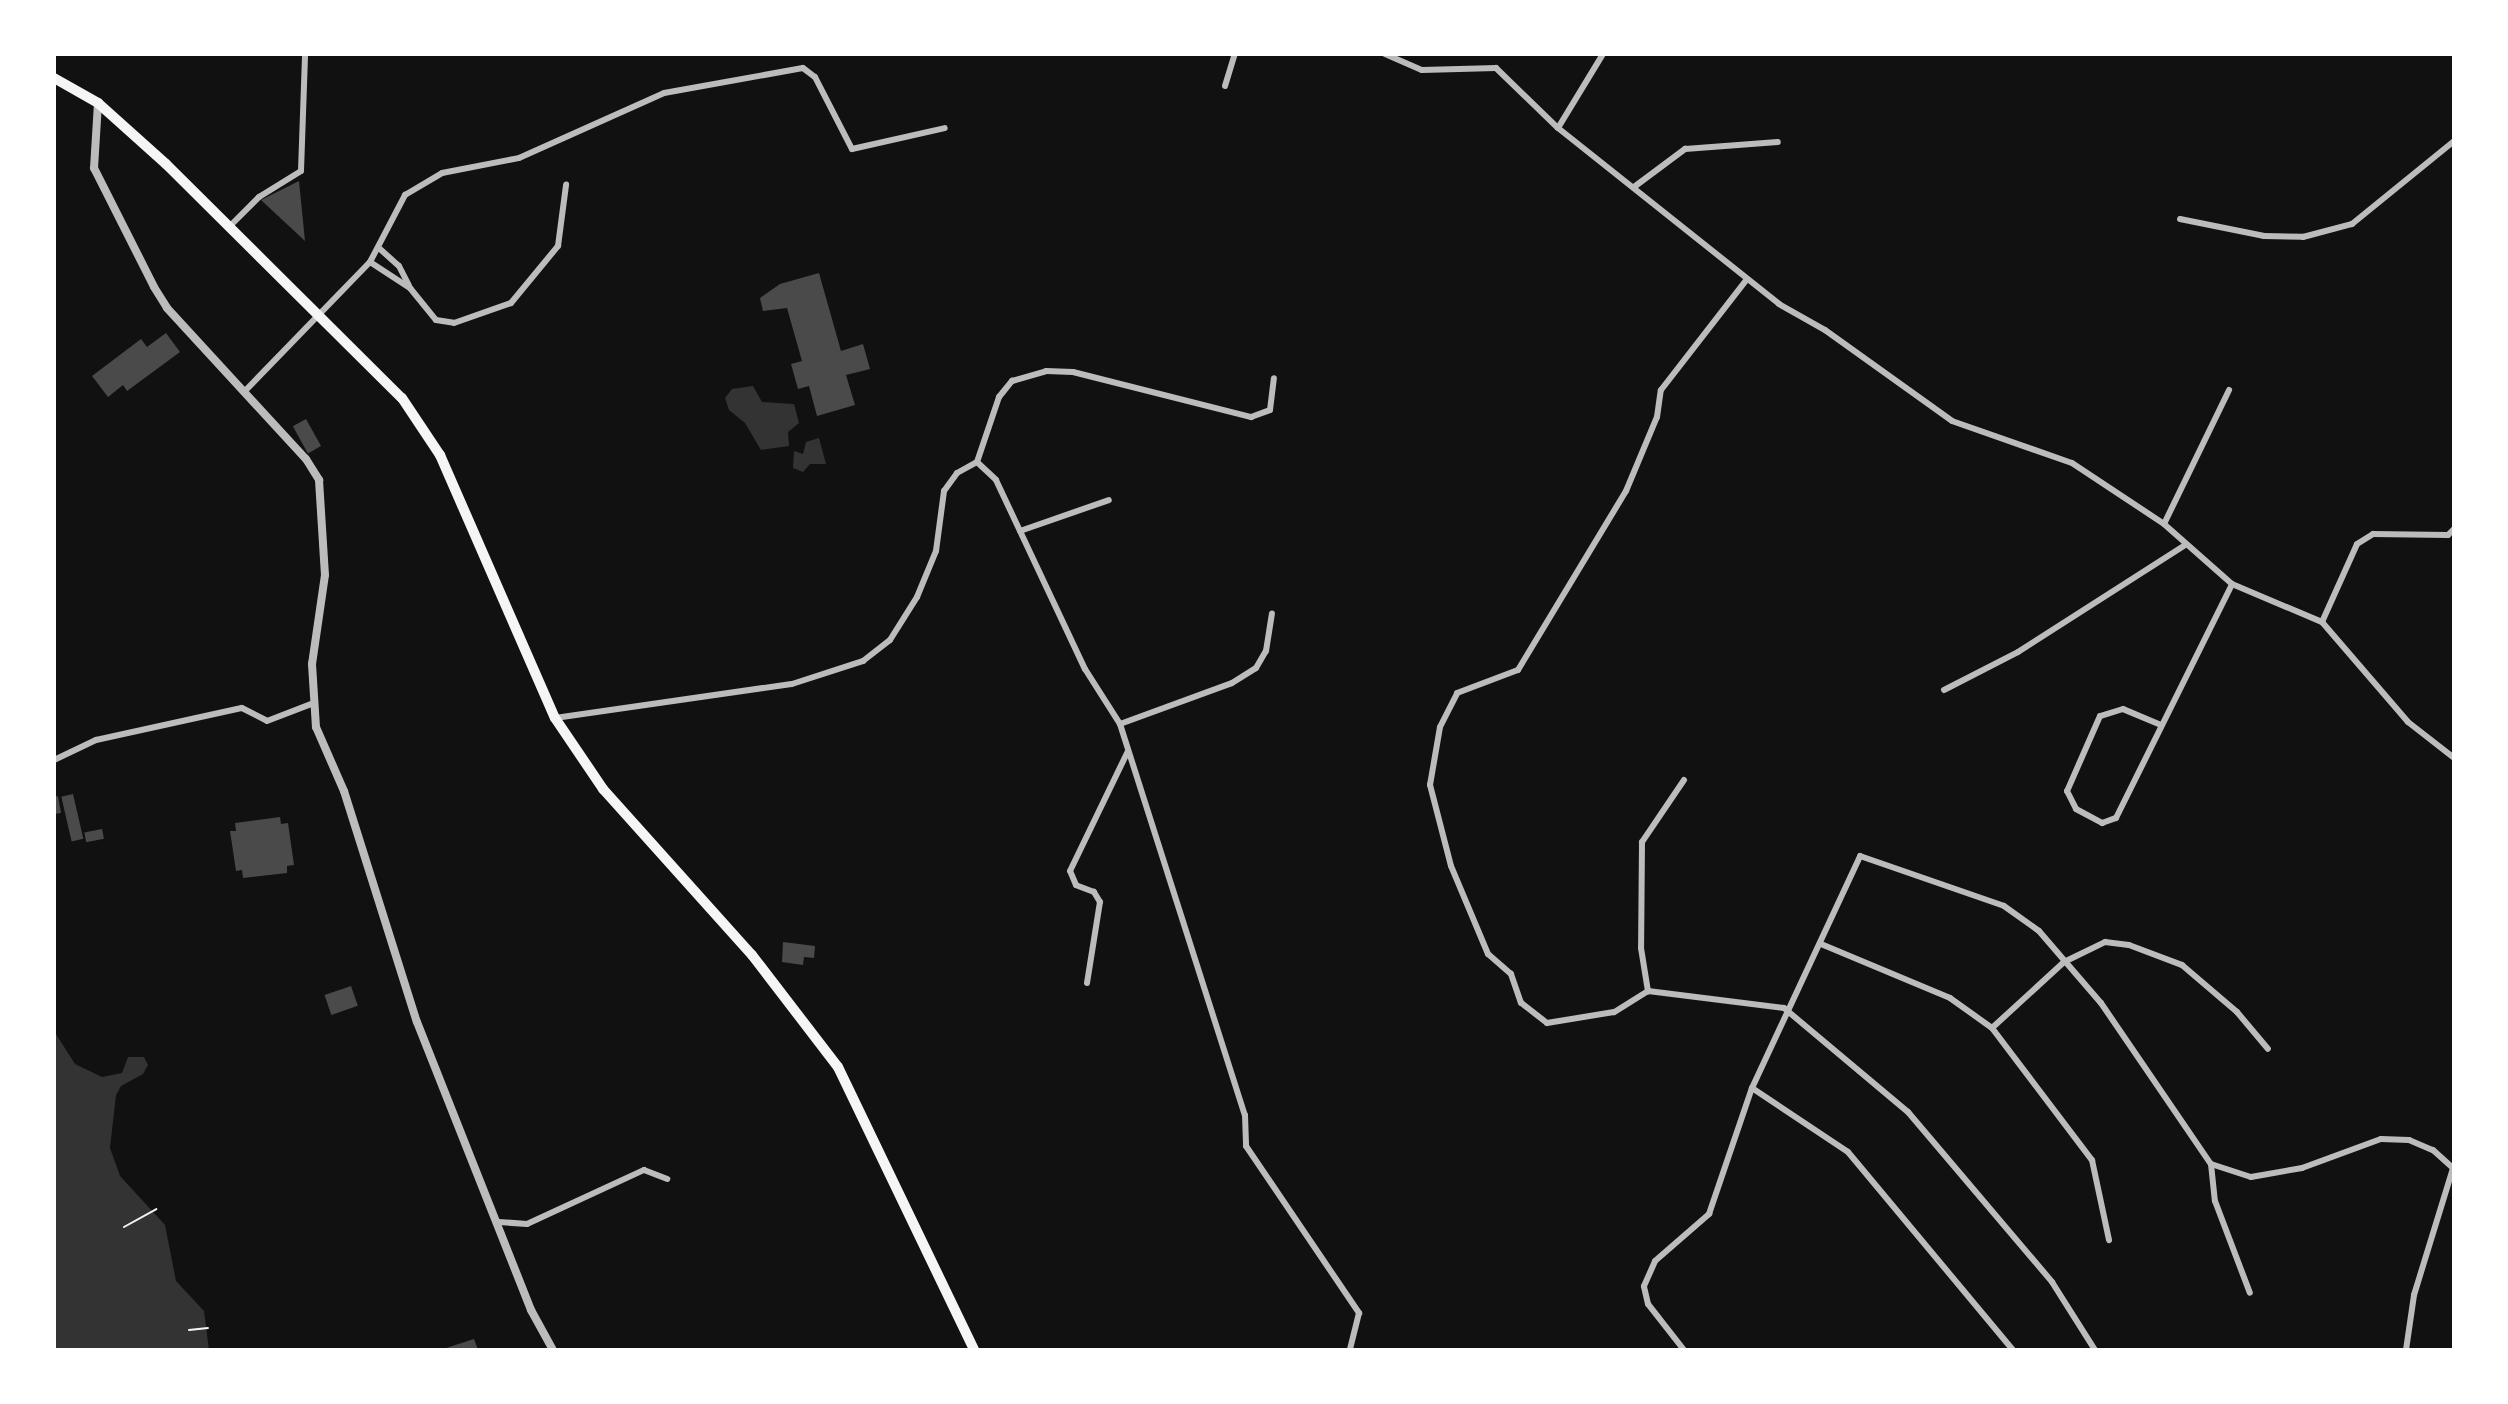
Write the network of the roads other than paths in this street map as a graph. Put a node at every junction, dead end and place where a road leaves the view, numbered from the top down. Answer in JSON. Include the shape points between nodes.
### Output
{"nodes":[{"id":1,"x":305,"y":54,"type":"edge"},
{"id":2,"x":1235,"y":54,"type":"edge"},
{"id":3,"x":1385,"y":54,"type":"edge"},
{"id":4,"x":1603,"y":54,"type":"edge"},
{"id":5,"x":54,"y":78,"type":"edge"},
{"id":6,"x":1225,"y":86,"type":"dead end"},
{"id":7,"x":98,"y":103,"type":"junction"},
{"id":8,"x":945,"y":128,"type":"dead end"},
{"id":9,"x":1558,"y":128,"type":"junction"},
{"id":10,"x":2454,"y":141,"type":"edge"},
{"id":11,"x":1778,"y":142,"type":"dead end"},
{"id":12,"x":566,"y":185,"type":"dead end"},
{"id":13,"x":1634,"y":187,"type":"junction"},
{"id":14,"x":2180,"y":219,"type":"dead end"},
{"id":15,"x":228,"y":228,"type":"junction"},
{"id":16,"x":380,"y":249,"type":"junction"},
{"id":17,"x":370,"y":262,"type":"junction"},
{"id":18,"x":1747,"y":279,"type":"junction"},
{"id":19,"x":410,"y":288,"type":"junction"},
{"id":20,"x":317,"y":316,"type":"junction"},
{"id":21,"x":1274,"y":378,"type":"dead end"},
{"id":22,"x":2229,"y":390,"type":"dead end"},
{"id":23,"x":244,"y":392,"type":"junction"},
{"id":24,"x":977,"y":462,"type":"junction"},
{"id":25,"x":1109,"y":500,"type":"dead end"},
{"id":26,"x":2164,"y":524,"type":"junction"},
{"id":27,"x":2454,"y":529,"type":"edge"},
{"id":28,"x":1020,"y":531,"type":"junction"},
{"id":29,"x":2185,"y":545,"type":"junction"},
{"id":30,"x":2232,"y":584,"type":"junction"},
{"id":31,"x":1272,"y":613,"type":"dead end"},
{"id":32,"x":2322,"y":622,"type":"junction"},
{"id":33,"x":1944,"y":690,"type":"dead end"},
{"id":34,"x":311,"y":704,"type":"junction"},
{"id":35,"x":555,"y":718,"type":"junction"},
{"id":36,"x":1120,"y":724,"type":"junction"},
{"id":37,"x":2161,"y":725,"type":"junction"},
{"id":38,"x":1128,"y":751,"type":"junction"},
{"id":39,"x":2454,"y":758,"type":"edge"},
{"id":40,"x":54,"y":760,"type":"edge"},
{"id":41,"x":1684,"y":780,"type":"dead end"},
{"id":42,"x":1821,"y":944,"type":"junction"},
{"id":43,"x":2064,"y":962,"type":"junction"},
{"id":44,"x":1087,"y":983,"type":"dead end"},
{"id":45,"x":1648,"y":991,"type":"junction"},
{"id":46,"x":1789,"y":1013,"type":"junction"},
{"id":47,"x":1992,"y":1028,"type":"junction"},
{"id":48,"x":2268,"y":1049,"type":"dead end"},
{"id":49,"x":1752,"y":1088,"type":"junction"},
{"id":50,"x":2211,"y":1164,"type":"junction"},
{"id":51,"x":2453,"y":1168,"type":"edge"},
{"id":52,"x":667,"y":1179,"type":"dead end"},
{"id":53,"x":499,"y":1222,"type":"junction"},
{"id":54,"x":2109,"y":1240,"type":"dead end"},
{"id":55,"x":2250,"y":1293,"type":"dead end"},
{"id":56,"x":553,"y":1350,"type":"edge"},
{"id":57,"x":974,"y":1350,"type":"edge"},
{"id":58,"x":1350,"y":1350,"type":"edge"},
{"id":59,"x":1684,"y":1350,"type":"edge"},
{"id":60,"x":2013,"y":1350,"type":"edge"},
{"id":61,"x":2095,"y":1350,"type":"edge"},
{"id":62,"x":2406,"y":1350,"type":"edge"}],
"edges":[{"from":1,"to":15,"type":"street","via":[[301,171],[259,197]]},
{"from":2,"to":6,"type":"street"},
{"from":3,"to":9,"type":"street","via":[[1422,70],[1496,68]]},
{"from":4,"to":9,"type":"street"},
{"from":5,"to":7,"type":"main road"},
{"from":7,"to":15,"type":"main road"},
{"from":7,"to":23,"type":"street","via":[[94,168],[154,287]]},
{"from":8,"to":16,"type":"street","via":[[852,149],[815,77],[803,68],[664,93],[519,158],[442,173],[405,195]]},
{"from":9,"to":13,"type":"street"},
{"from":10,"to":14,"type":"street","via":[[2352,224],[2303,237],[2264,236]]},
{"from":11,"to":13,"type":"street","via":[[1685,149]]},
{"from":12,"to":19,"type":"street","via":[[558,246],[511,303],[454,323],[436,320]]},
{"from":13,"to":18,"type":"street"},
{"from":15,"to":20,"type":"main road"},
{"from":16,"to":17,"type":"street"},
{"from":16,"to":19,"type":"street","via":[[399,266]]},
{"from":17,"to":19,"type":"street"},
{"from":17,"to":20,"type":"street"},
{"from":18,"to":26,"type":"street","via":[[1952,421],[2072,463]]},
{"from":18,"to":45,"type":"street","via":[[1661,390],[1657,417],[1626,491],[1518,670],[1457,693],[1433,755],[1430,785],[1451,866],[1488,954],[1511,974],[1521,1003],[1547,1023],[1614,1012]]},
{"from":20,"to":23,"type":"street"},
{"from":20,"to":35,"type":"main road","via":[[402,398],[440,455]]},
{"from":21,"to":24,"type":"street","via":[[1270,410],[1251,417],[1073,372],[1046,371],[1012,381],[999,397]]},
{"from":22,"to":26,"type":"street"},
{"from":23,"to":34,"type":"street","via":[[319,480],[325,575],[313,646]]},
{"from":24,"to":28,"type":"street","via":[[996,480]]},
{"from":24,"to":35,"type":"street","via":[[957,473],[944,491],[936,551],[917,597],[890,640],[863,661],[792,684]]},
{"from":25,"to":28,"type":"street"},
{"from":26,"to":29,"type":"street"},
{"from":27,"to":32,"type":"street","via":[[2436,536],[2373,534],[2357,544]]},
{"from":28,"to":36,"type":"street","via":[[1085,669]]},
{"from":29,"to":30,"type":"street"},
{"from":29,"to":33,"type":"street","via":[[2018,652]]},
{"from":30,"to":32,"type":"street"},
{"from":30,"to":37,"type":"street"},
{"from":31,"to":36,"type":"street","via":[[1266,651],[1256,668],[1232,683]]},
{"from":32,"to":39,"type":"street","via":[[2408,722]]},
{"from":34,"to":40,"type":"street","via":[[267,721],[242,708],[96,740]]},
{"from":34,"to":53,"type":"street","via":[[417,1022]]},
{"from":35,"to":57,"type":"main road","via":[[603,789],[752,955],[838,1067]]},
{"from":36,"to":38,"type":"street"},
{"from":37,"to":37,"type":"street","via":[[2116,818],[2102,823],[2076,809],[2067,791],[2100,716],[2123,709]]},
{"from":38,"to":44,"type":"street","via":[[1070,871],[1076,885],[1094,892],[1100,902]]},
{"from":38,"to":58,"type":"street","via":[[1245,1115],[1246,1146],[1359,1313]]},
{"from":41,"to":45,"type":"street","via":[[1642,842],[1641,948]]},
{"from":42,"to":43,"type":"street","via":[[1860,856],[2004,906],[2039,931]]},
{"from":42,"to":46,"type":"street"},
{"from":42,"to":47,"type":"street","via":[[1950,998]]},
{"from":43,"to":47,"type":"street"},
{"from":43,"to":48,"type":"street","via":[[2105,942],[2182,965]]},
{"from":43,"to":50,"type":"street","via":[[2101,1003]]},
{"from":45,"to":46,"type":"street","via":[[1747,1000]]},
{"from":46,"to":49,"type":"street"},
{"from":46,"to":61,"type":"street","via":[[1908,1112],[2052,1282]]},
{"from":47,"to":54,"type":"street","via":[[2092,1160]]},
{"from":49,"to":59,"type":"street","via":[[1709,1214],[1655,1261],[1644,1286],[1648,1304]]},
{"from":49,"to":60,"type":"street","via":[[1848,1152]]},
{"from":50,"to":51,"type":"street","via":[[2251,1177],[2302,1168],[2381,1139],[2409,1140],[2433,1150]]},
{"from":50,"to":55,"type":"street","via":[[2215,1201]]},
{"from":51,"to":62,"type":"street","via":[[2414,1295]]},
{"from":52,"to":53,"type":"street","via":[[644,1170],[527,1224]]},
{"from":53,"to":56,"type":"street","via":[[531,1310]]}]}
